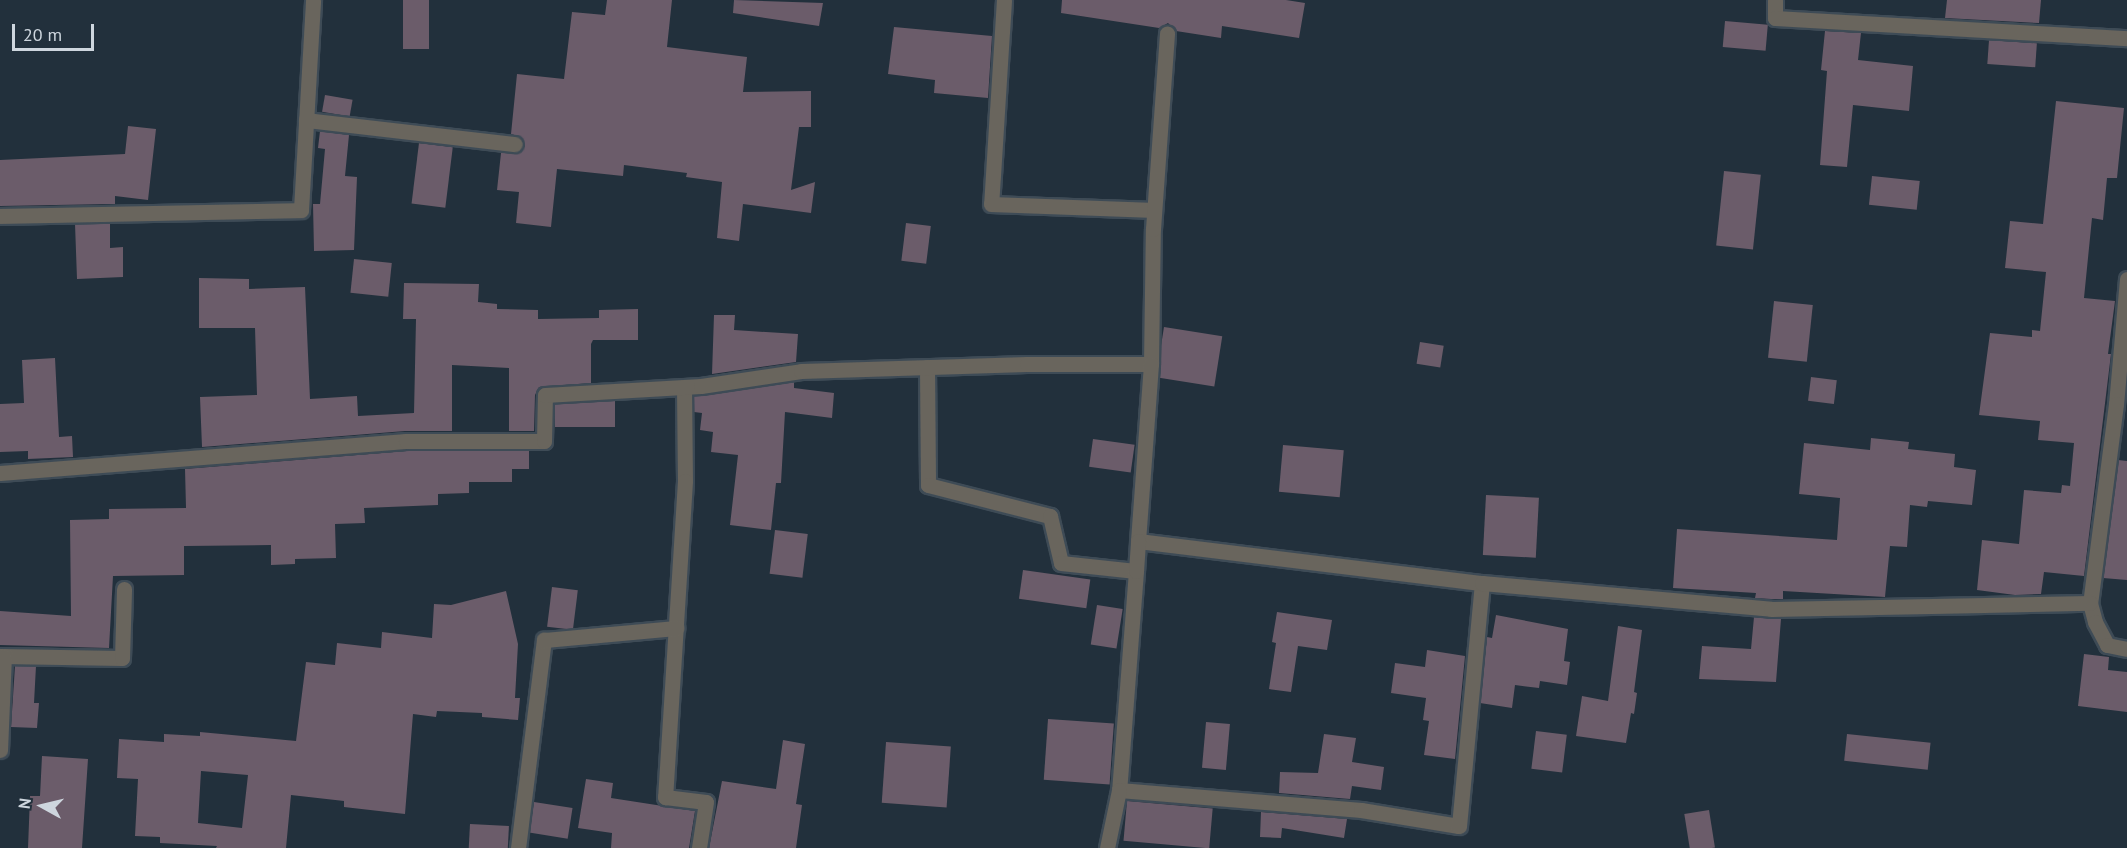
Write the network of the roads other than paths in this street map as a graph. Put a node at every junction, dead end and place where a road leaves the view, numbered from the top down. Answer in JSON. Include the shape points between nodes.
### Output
{"nodes":[{"id":1,"x":313,"y":0,"type":"edge"},
{"id":2,"x":1005,"y":0,"type":"edge"},
{"id":3,"x":1775,"y":0,"type":"edge"},
{"id":4,"x":1167,"y":33,"type":"dead end"},
{"id":5,"x":2127,"y":38,"type":"edge"},
{"id":6,"x":306,"y":120,"type":"junction"},
{"id":7,"x":515,"y":144,"type":"dead end"},
{"id":8,"x":1154,"y":210,"type":"junction"},
{"id":9,"x":0,"y":216,"type":"edge"},
{"id":10,"x":2127,"y":279,"type":"edge"},
{"id":11,"x":1151,"y":364,"type":"junction"},
{"id":12,"x":927,"y":367,"type":"junction"},
{"id":13,"x":684,"y":387,"type":"junction"},
{"id":14,"x":0,"y":473,"type":"edge"},
{"id":15,"x":1138,"y":541,"type":"junction"},
{"id":16,"x":1136,"y":571,"type":"junction"},
{"id":17,"x":1482,"y":583,"type":"junction"},
{"id":18,"x":124,"y":589,"type":"dead end"},
{"id":19,"x":2090,"y":603,"type":"junction"},
{"id":20,"x":676,"y":628,"type":"junction"},
{"id":21,"x":2127,"y":649,"type":"edge"},
{"id":22,"x":2,"y":656,"type":"edge"},
{"id":23,"x":0,"y":750,"type":"edge"},
{"id":24,"x":1119,"y":790,"type":"junction"},
{"id":25,"x":518,"y":848,"type":"edge"},
{"id":26,"x":699,"y":848,"type":"edge"},
{"id":27,"x":1107,"y":848,"type":"edge"}],
"edges":[{"from":1,"to":6,"type":"street"},
{"from":2,"to":8,"type":"street","via":[[991,204]]},
{"from":3,"to":5,"type":"street","via":[[1775,18]]},
{"from":4,"to":8,"type":"street"},
{"from":6,"to":7,"type":"street"},
{"from":6,"to":9,"type":"street","via":[[300,210]]},
{"from":8,"to":11,"type":"street"},
{"from":10,"to":19,"type":"street","via":[[2116,404]]},
{"from":11,"to":12,"type":"street"},
{"from":11,"to":15,"type":"street"},
{"from":12,"to":13,"type":"street","via":[[801,372]]},
{"from":12,"to":16,"type":"street","via":[[928,485],[1050,516],[1061,563]]},
{"from":13,"to":14,"type":"street","via":[[545,395],[544,441],[406,441]]},
{"from":13,"to":20,"type":"street","via":[[685,481]]},
{"from":15,"to":16,"type":"street"},
{"from":15,"to":17,"type":"street"},
{"from":16,"to":24,"type":"street"},
{"from":17,"to":19,"type":"street","via":[[1771,609]]},
{"from":17,"to":24,"type":"street","via":[[1459,826],[1361,810]]},
{"from":18,"to":22,"type":"street","via":[[122,658]]},
{"from":19,"to":21,"type":"street","via":[[2107,645]]},
{"from":20,"to":25,"type":"street","via":[[544,640]]},
{"from":20,"to":26,"type":"street","via":[[665,797],[706,802]]},
{"from":22,"to":23,"type":"street"},
{"from":24,"to":27,"type":"street"}]}
